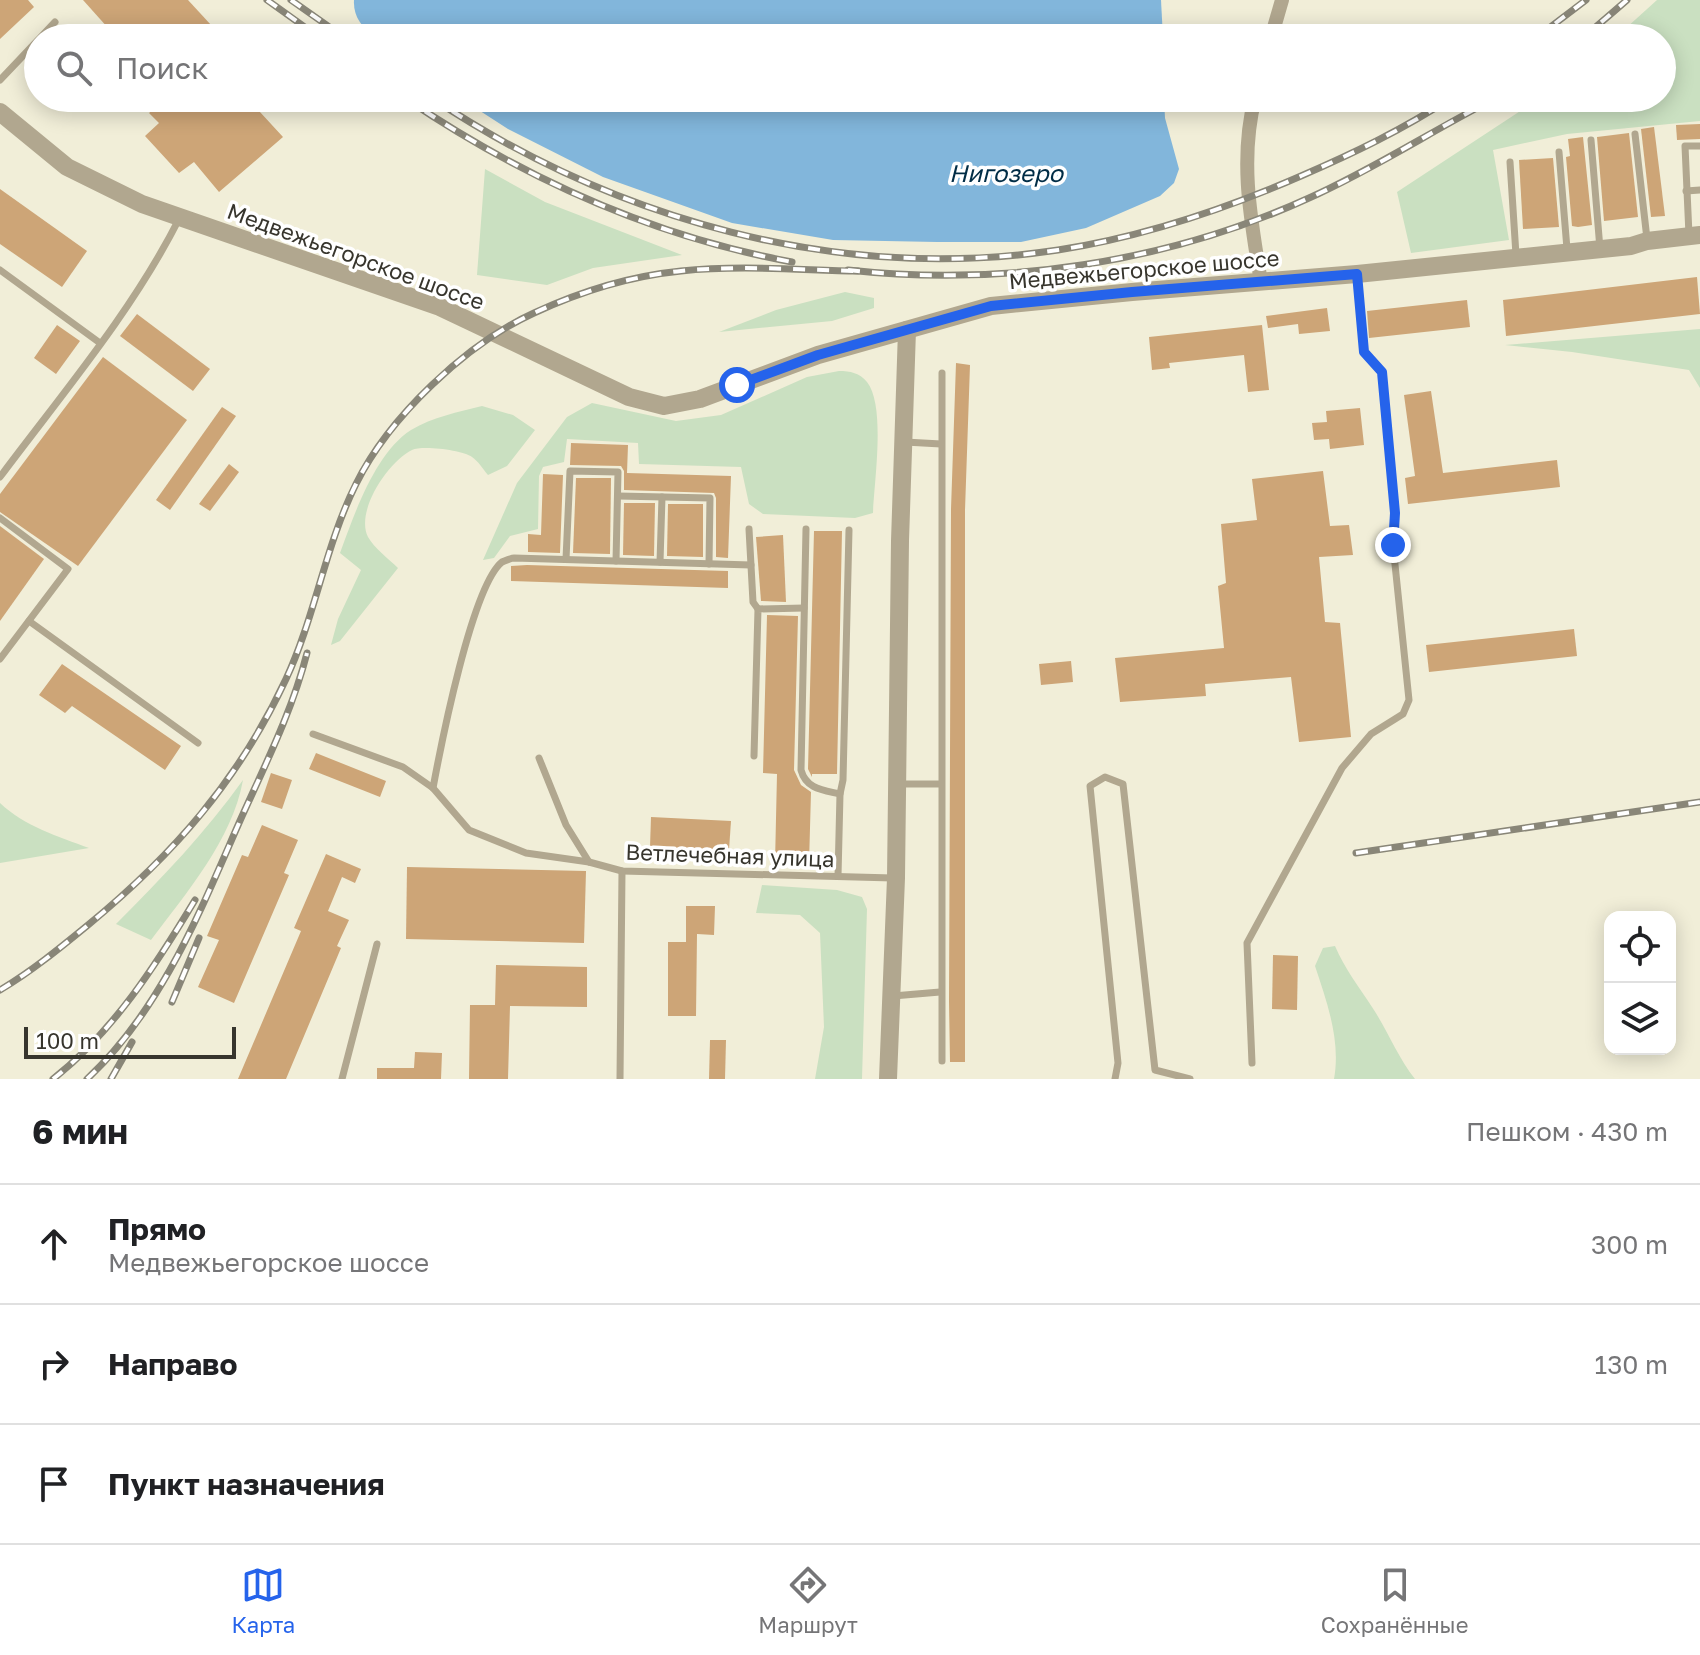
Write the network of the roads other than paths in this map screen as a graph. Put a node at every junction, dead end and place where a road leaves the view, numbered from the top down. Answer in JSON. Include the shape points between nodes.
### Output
{"nodes":[{"id":1,"x":1282,"y":0,"type":"edge"},
{"id":2,"x":1275,"y":24,"type":"edge"},
{"id":3,"x":24,"y":55,"type":"edge"},
{"id":4,"x":0,"y":80,"type":"edge"},
{"id":5,"x":0,"y":112,"type":"edge"},
{"id":6,"x":1252,"y":112,"type":"edge"},
{"id":7,"x":1635,"y":134,"type":"dead end"},
{"id":8,"x":1591,"y":140,"type":"dead end"},
{"id":9,"x":1700,"y":146,"type":"edge"},
{"id":10,"x":1559,"y":152,"type":"dead end"},
{"id":11,"x":1510,"y":162,"type":"dead end"},
{"id":12,"x":1700,"y":190,"type":"edge"},
{"id":13,"x":1686,"y":191,"type":"junction"},
{"id":14,"x":179,"y":219,"type":"junction"},
{"id":15,"x":1695,"y":236,"type":"edge"},
{"id":16,"x":1647,"y":241,"type":"junction"},
{"id":17,"x":1600,"y":249,"type":"junction"},
{"id":18,"x":1568,"y":251,"type":"junction"},
{"id":19,"x":1516,"y":257,"type":"junction"},
{"id":20,"x":0,"y":270,"type":"edge"},
{"id":21,"x":1357,"y":274,"type":"junction"},
{"id":22,"x":1261,"y":282,"type":"junction"},
{"id":23,"x":907,"y":330,"type":"junction"},
{"id":24,"x":100,"y":343,"type":"junction"},
{"id":25,"x":942,"y":373,"type":"dead end"},
{"id":26,"x":905,"y":442,"type":"junction"},
{"id":27,"x":941,"y":444,"type":"junction"},
{"id":28,"x":0,"y":477,"type":"edge"},
{"id":29,"x":618,"y":496,"type":"junction"},
{"id":30,"x":662,"y":497,"type":"junction"},
{"id":31,"x":0,"y":518,"type":"edge"},
{"id":32,"x":749,"y":529,"type":"dead end"},
{"id":33,"x":806,"y":529,"type":"dead end"},
{"id":34,"x":849,"y":530,"type":"dead end"},
{"id":35,"x":566,"y":559,"type":"junction"},
{"id":36,"x":616,"y":561,"type":"junction"},
{"id":37,"x":660,"y":562,"type":"junction"},
{"id":38,"x":709,"y":564,"type":"junction"},
{"id":39,"x":751,"y":565,"type":"junction"},
{"id":40,"x":804,"y":608,"type":"junction"},
{"id":41,"x":758,"y":609,"type":"junction"},
{"id":42,"x":29,"y":621,"type":"junction"},
{"id":43,"x":0,"y":659,"type":"edge"},
{"id":44,"x":313,"y":734,"type":"dead end"},
{"id":45,"x":198,"y":743,"type":"dead end"},
{"id":46,"x":754,"y":756,"type":"dead end"},
{"id":47,"x":539,"y":758,"type":"dead end"},
{"id":48,"x":895,"y":784,"type":"junction"},
{"id":49,"x":941,"y":784,"type":"junction"},
{"id":50,"x":433,"y":788,"type":"junction"},
{"id":51,"x":840,"y":794,"type":"junction"},
{"id":52,"x":589,"y":862,"type":"junction"},
{"id":53,"x":622,"y":871,"type":"junction"},
{"id":54,"x":838,"y":876,"type":"junction"},
{"id":55,"x":896,"y":878,"type":"junction"},
{"id":56,"x":377,"y":944,"type":"dead end"},
{"id":57,"x":940,"y":992,"type":"junction"},
{"id":58,"x":891,"y":996,"type":"junction"},
{"id":59,"x":942,"y":1061,"type":"dead end"},
{"id":60,"x":1252,"y":1063,"type":"dead end"},
{"id":61,"x":342,"y":1079,"type":"edge"},
{"id":62,"x":620,"y":1079,"type":"edge"},
{"id":63,"x":888,"y":1079,"type":"edge"},
{"id":64,"x":1115,"y":1079,"type":"edge"},
{"id":65,"x":1190,"y":1079,"type":"edge"}],
"edges":[{"from":1,"to":2,"type":"street"},
{"from":3,"to":4,"type":"lane"},
{"from":5,"to":14,"type":"street","name":"Медвежьегорское шоссе","via":[[67,167]]},
{"from":6,"to":22,"type":"street","via":[[1247,198]]},
{"from":7,"to":16,"type":"lane"},
{"from":8,"to":17,"type":"lane"},
{"from":9,"to":13,"type":"lane","via":[[1685,146]]},
{"from":10,"to":18,"type":"lane"},
{"from":11,"to":19,"type":"lane"},
{"from":12,"to":13,"type":"lane"},
{"from":13,"to":15,"type":"lane"},
{"from":14,"to":23,"type":"street","name":"Медвежьегорское шоссе","via":[[440,307],[629,397],[664,406],[700,399],[818,355]]},
{"from":14,"to":24,"type":"lane"},
{"from":15,"to":16,"type":"street","name":"Медвежьегорское шоссе"},
{"from":16,"to":17,"type":"street","name":"Медвежьегорское шоссе"},
{"from":17,"to":18,"type":"street","name":"Медвежьегорское шоссе"},
{"from":18,"to":19,"type":"street","name":"Медвежьегорское шоссе"},
{"from":19,"to":21,"type":"street","name":"Медвежьегорское шоссе"},
{"from":20,"to":24,"type":"lane"},
{"from":21,"to":22,"type":"street","name":"Медвежьегорское шоссе"},
{"from":21,"to":60,"type":"lane","via":[[1364,352],[1382,372],[1409,700],[1403,714],[1371,734],[1342,768],[1247,943]]},
{"from":22,"to":23,"type":"street","name":"Медвежьегорское шоссе","via":[[991,306]]},
{"from":23,"to":26,"type":"street"},
{"from":24,"to":28,"type":"lane"},
{"from":25,"to":27,"type":"lane"},
{"from":26,"to":27,"type":"lane"},
{"from":26,"to":48,"type":"street"},
{"from":27,"to":49,"type":"lane"},
{"from":29,"to":30,"type":"lane"},
{"from":29,"to":35,"type":"lane","via":[[618,472],[570,471]]},
{"from":29,"to":36,"type":"lane"},
{"from":30,"to":37,"type":"lane"},
{"from":30,"to":38,"type":"lane","via":[[710,498]]},
{"from":31,"to":42,"type":"lane","via":[[68,569]]},
{"from":32,"to":39,"type":"lane"},
{"from":33,"to":40,"type":"lane"},
{"from":34,"to":51,"type":"lane"},
{"from":35,"to":36,"type":"lane"},
{"from":35,"to":50,"type":"lane","via":[[503,561],[485,588],[446,722]]},
{"from":36,"to":37,"type":"lane"},
{"from":37,"to":38,"type":"lane"},
{"from":38,"to":39,"type":"lane"},
{"from":39,"to":41,"type":"lane"},
{"from":40,"to":41,"type":"lane"},
{"from":40,"to":51,"type":"lane","via":[[801,770],[814,788]]},
{"from":41,"to":46,"type":"lane"},
{"from":42,"to":43,"type":"lane"},
{"from":42,"to":45,"type":"lane"},
{"from":44,"to":50,"type":"lane","name":"Ветлечебная улица","via":[[403,767]]},
{"from":47,"to":52,"type":"lane","via":[[566,825]]},
{"from":48,"to":49,"type":"lane"},
{"from":48,"to":55,"type":"street"},
{"from":49,"to":57,"type":"lane"},
{"from":50,"to":52,"type":"lane","name":"Ветлечебная улица","via":[[469,830],[526,853]]},
{"from":51,"to":54,"type":"lane"},
{"from":52,"to":53,"type":"lane","name":"Ветлечебная улица"},
{"from":53,"to":54,"type":"lane","name":"Ветлечебная улица"},
{"from":53,"to":62,"type":"lane"},
{"from":54,"to":55,"type":"lane","name":"Ветлечебная улица"},
{"from":55,"to":58,"type":"street"},
{"from":56,"to":61,"type":"lane"},
{"from":57,"to":58,"type":"lane"},
{"from":57,"to":59,"type":"lane"},
{"from":58,"to":63,"type":"street"},
{"from":64,"to":65,"type":"lane","via":[[1118,1063],[1090,786],[1105,777],[1123,784],[1155,1070]]}]}
